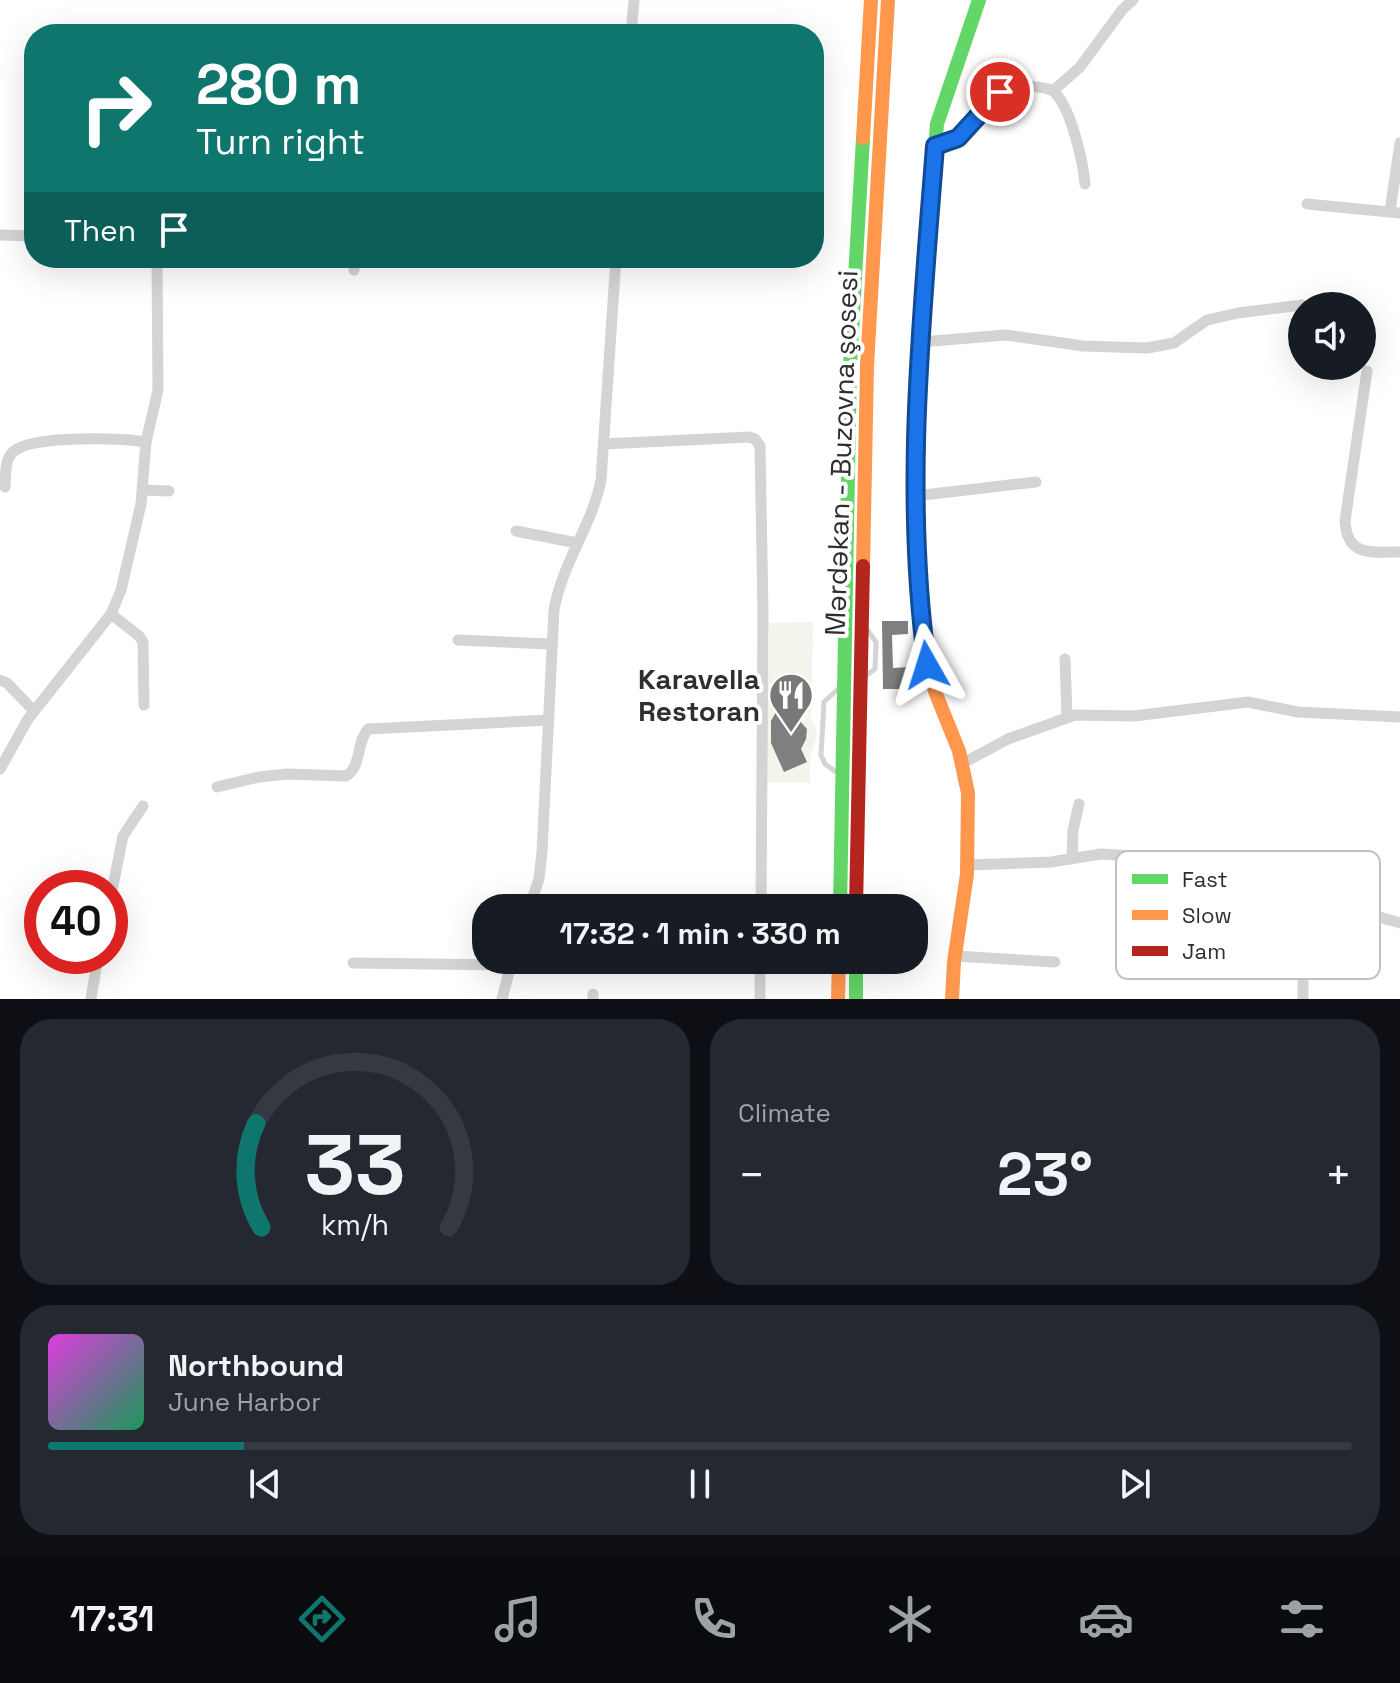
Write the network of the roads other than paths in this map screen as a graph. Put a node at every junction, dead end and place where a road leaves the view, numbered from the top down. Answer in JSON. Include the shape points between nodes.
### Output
{"nodes":[{"id":1,"x":634,"y":0,"type":"edge"},
{"id":2,"x":871,"y":0,"type":"edge"},
{"id":3,"x":888,"y":0,"type":"edge"},
{"id":4,"x":979,"y":0,"type":"edge"},
{"id":5,"x":1133,"y":0,"type":"edge"},
{"id":6,"x":632,"y":24,"type":"edge"},
{"id":7,"x":1053,"y":91,"type":"junction"},
{"id":8,"x":1400,"y":143,"type":"edge"},
{"id":9,"x":935,"y":146,"type":"junction"},
{"id":10,"x":1085,"y":184,"type":"dead end"},
{"id":11,"x":1307,"y":204,"type":"dead end"},
{"id":12,"x":1395,"y":212,"type":"edge"},
{"id":13,"x":0,"y":235,"type":"edge"},
{"id":14,"x":24,"y":236,"type":"edge"},
{"id":15,"x":157,"y":268,"type":"edge"},
{"id":16,"x":615,"y":268,"type":"edge"},
{"id":17,"x":1288,"y":307,"type":"edge"},
{"id":18,"x":920,"y":342,"type":"junction"},
{"id":19,"x":1366,"y":380,"type":"edge"},
{"id":20,"x":146,"y":442,"type":"junction"},
{"id":21,"x":604,"y":444,"type":"junction"},
{"id":22,"x":1036,"y":482,"type":"dead end"},
{"id":23,"x":5,"y":487,"type":"dead end"},
{"id":24,"x":143,"y":490,"type":"junction"},
{"id":25,"x":169,"y":491,"type":"dead end"},
{"id":26,"x":915,"y":496,"type":"junction"},
{"id":27,"x":516,"y":531,"type":"dead end"},
{"id":28,"x":577,"y":543,"type":"junction"},
{"id":29,"x":1400,"y":552,"type":"edge"},
{"id":30,"x":111,"y":614,"type":"junction"},
{"id":31,"x":458,"y":640,"type":"dead end"},
{"id":32,"x":550,"y":644,"type":"junction"},
{"id":33,"x":1065,"y":659,"type":"dead end"},
{"id":34,"x":0,"y":680,"type":"edge"},
{"id":35,"x":843,"y":684,"type":"junction"},
{"id":36,"x":144,"y":705,"type":"dead end"},
{"id":37,"x":34,"y":711,"type":"junction"},
{"id":38,"x":1067,"y":717,"type":"junction"},
{"id":39,"x":1400,"y":717,"type":"edge"},
{"id":40,"x":548,"y":720,"type":"junction"},
{"id":41,"x":963,"y":763,"type":"junction"},
{"id":42,"x":0,"y":769,"type":"edge"},
{"id":43,"x":842,"y":776,"type":"junction"},
{"id":44,"x":217,"y":787,"type":"dead end"},
{"id":45,"x":1079,"y":804,"type":"dead end"},
{"id":46,"x":143,"y":806,"type":"dead end"},
{"id":47,"x":1116,"y":855,"type":"edge"},
{"id":48,"x":1072,"y":858,"type":"junction"},
{"id":49,"x":967,"y":865,"type":"junction"},
{"id":50,"x":116,"y":870,"type":"edge"},
{"id":51,"x":534,"y":894,"type":"edge"},
{"id":52,"x":761,"y":894,"type":"edge"},
{"id":53,"x":840,"y":894,"type":"edge"},
{"id":54,"x":856,"y":894,"type":"edge"},
{"id":55,"x":1380,"y":917,"type":"edge"},
{"id":56,"x":1400,"y":923,"type":"edge"},
{"id":57,"x":955,"y":956,"type":"junction"},
{"id":58,"x":1055,"y":962,"type":"dead end"},
{"id":59,"x":353,"y":963,"type":"dead end"},
{"id":60,"x":472,"y":963,"type":"edge"},
{"id":61,"x":95,"y":974,"type":"edge"},
{"id":62,"x":509,"y":974,"type":"edge"},
{"id":63,"x":760,"y":974,"type":"edge"},
{"id":64,"x":839,"y":974,"type":"edge"},
{"id":65,"x":856,"y":974,"type":"edge"},
{"id":66,"x":1303,"y":982,"type":"dead end"},
{"id":67,"x":91,"y":999,"type":"edge"},
{"id":68,"x":502,"y":999,"type":"edge"},
{"id":69,"x":760,"y":999,"type":"edge"},
{"id":70,"x":838,"y":999,"type":"edge"},
{"id":71,"x":856,"y":999,"type":"edge"},
{"id":72,"x":952,"y":999,"type":"edge"},
{"id":73,"x":1303,"y":999,"type":"edge"}],
"edges":[{"from":1,"to":6,"type":"street"},
{"from":2,"to":35,"type":"main road","name":"Mərdəkan - Buzovna şosesi","via":[[851,351]]},
{"from":3,"to":54,"type":"main road","name":"Mərdəkan - Buzovna şosesi","via":[[867,366]]},
{"from":4,"to":9,"type":"main road","via":[[941,109]]},
{"from":5,"to":7,"type":"street","via":[[1080,67]]},
{"from":7,"to":9,"type":"street","via":[[1010,86],[958,138]]},
{"from":7,"to":10,"type":"street","via":[[1078,143]]},
{"from":8,"to":12,"type":"street"},
{"from":9,"to":18,"type":"main road"},
{"from":11,"to":12,"type":"street"},
{"from":13,"to":14,"type":"street"},
{"from":15,"to":20,"type":"street","via":[[158,390]]},
{"from":16,"to":21,"type":"street"},
{"from":17,"to":18,"type":"street","via":[[1207,320],[1174,343],[1147,348],[1006,335]]},
{"from":18,"to":26,"type":"main road"},
{"from":19,"to":29,"type":"street","via":[[1346,536],[1363,551]]},
{"from":20,"to":23,"type":"street","via":[[75,439],[23,447],[7,460]]},
{"from":20,"to":24,"type":"street"},
{"from":21,"to":28,"type":"street","via":[[599,494]]},
{"from":21,"to":52,"type":"street","via":[[749,437],[760,446]]},
{"from":22,"to":26,"type":"street"},
{"from":24,"to":25,"type":"street"},
{"from":24,"to":30,"type":"street","via":[[125,578]]},
{"from":26,"to":41,"type":"main road","via":[[927,665]]},
{"from":27,"to":28,"type":"street"},
{"from":28,"to":32,"type":"street","via":[[560,581]]},
{"from":30,"to":36,"type":"street","via":[[143,642]]},
{"from":30,"to":37,"type":"street"},
{"from":31,"to":32,"type":"street"},
{"from":32,"to":40,"type":"street"},
{"from":33,"to":38,"type":"street"},
{"from":34,"to":37,"type":"street"},
{"from":35,"to":43,"type":"main road","name":"Mərdəkan - Buzovna şosesi"},
{"from":35,"to":43,"type":"lane","via":[[824,702],[821,755]]},
{"from":37,"to":42,"type":"street"},
{"from":38,"to":39,"type":"street","via":[[1134,716],[1248,702],[1298,712]]},
{"from":38,"to":41,"type":"street"},
{"from":40,"to":44,"type":"street","via":[[368,729],[346,776],[287,774]]},
{"from":40,"to":51,"type":"street","via":[[542,852]]},
{"from":41,"to":49,"type":"main road"},
{"from":43,"to":53,"type":"main road","name":"Mərdəkan - Buzovna şosesi"},
{"from":45,"to":48,"type":"street"},
{"from":46,"to":50,"type":"street","via":[[123,836]]},
{"from":47,"to":48,"type":"street"},
{"from":48,"to":49,"type":"street"},
{"from":49,"to":57,"type":"main road"},
{"from":55,"to":56,"type":"street"},
{"from":57,"to":58,"type":"street"},
{"from":57,"to":72,"type":"main road"},
{"from":59,"to":60,"type":"street"},
{"from":61,"to":67,"type":"street"},
{"from":62,"to":68,"type":"street"},
{"from":63,"to":69,"type":"street"},
{"from":64,"to":70,"type":"main road"},
{"from":65,"to":71,"type":"main road"},
{"from":66,"to":73,"type":"street"}]}
